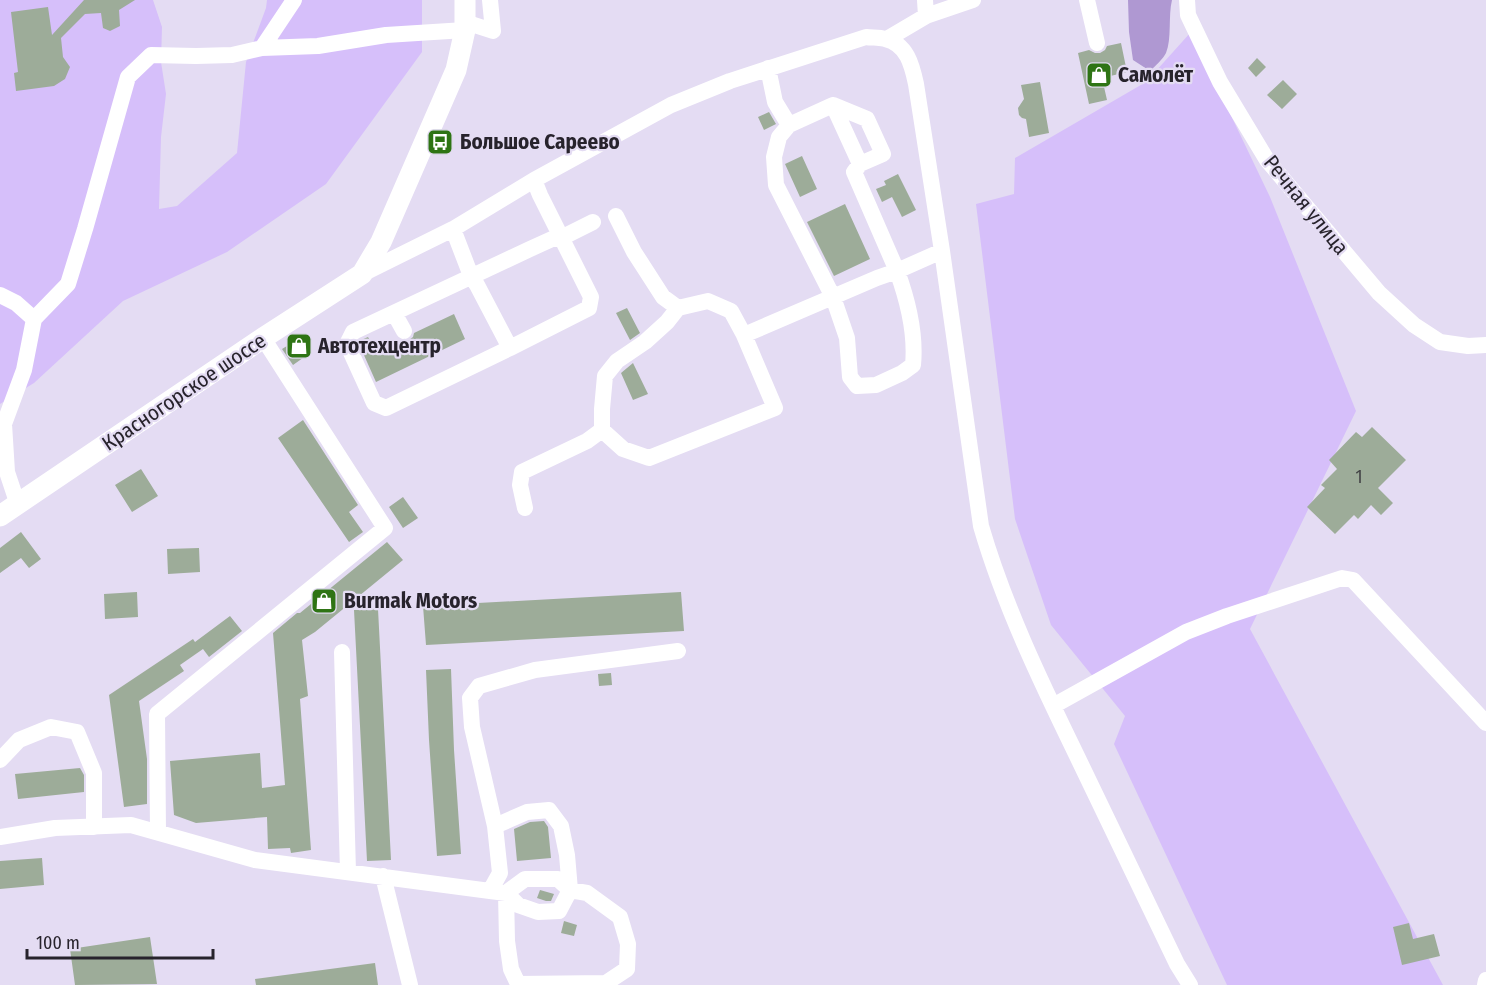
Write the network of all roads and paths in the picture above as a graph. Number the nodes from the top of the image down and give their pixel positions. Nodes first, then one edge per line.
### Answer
1 (294, 0) edge
2 (465, 0) edge
3 (490, 0) edge
4 (973, 0) edge
5 (1087, 0) edge
6 (1187, 0) edge
7 (926, 8) edge
8 (465, 26) junction
9 (887, 39) junction
10 (1097, 43) dead end
11 (262, 48) junction
12 (768, 68) junction
13 (833, 105) junction
14 (789, 125) junction
15 (860, 164) junction
16 (534, 180) junction
17 (616, 216) dead end
18 (593, 222) dead end
19 (453, 229) junction
20 (561, 238) junction
21 (942, 251) junction
22 (897, 272) junction
23 (362, 274) junction
24 (471, 276) junction
25 (0, 295) edge
26 (833, 297) junction
27 (678, 308) junction
28 (394, 313) junction
29 (34, 320) junction
30 (404, 332) dead end
31 (744, 335) junction
32 (263, 338) junction
33 (1486, 345) edge
34 (510, 348) junction
35 (602, 430) junction
36 (18, 505) junction
37 (525, 508) dead end
38 (0, 516) edge
39 (678, 651) dead end
40 (342, 652) dead end
41 (1053, 706) junction
42 (1486, 723) edge
43 (0, 760) edge
44 (495, 826) junction
45 (94, 827) junction
46 (158, 832) junction
47 (0, 837) edge
48 (348, 872) junction
49 (382, 876) junction
50 (570, 890) junction
51 (498, 892) junction
52 (1486, 980) edge
53 (410, 985) edge
54 (1190, 985) edge
55 (1485, 985) edge

1 - 11 street
2 - 8 main road, Красногорское шоссе
3 - 8 street
4 - 7 street
5 - 10 street
6 - 33 street, Речная улица
7 - 9 street
8 - 11 street
8 - 23 main road, Красногорское шоссе
9 - 12 street
9 - 21 street
11 - 29 street
12 - 14 street
12 - 16 street
13 - 14 street
13 - 15 street
13 - 15 street
14 - 26 street
15 - 22 street
16 - 19 street
16 - 20 street
17 - 27 street
18 - 20 street
19 - 23 street
19 - 24 street
20 - 24 street
20 - 34 street
21 - 22 street
21 - 41 street
22 - 26 street
22 - 26 street
23 - 32 main road, Красногорское шоссе
24 - 28 street
24 - 34 street
25 - 29 street
26 - 31 street
27 - 31 street
27 - 35 street
28 - 30 street
28 - 34 street
29 - 36 street
31 - 35 street
32 - 36 main road, Красногорское шоссе
32 - 46 street
35 - 37 street
36 - 38 main road, Красногорское шоссе
39 - 44 street
40 - 48 street
41 - 42 street
41 - 54 street
43 - 45 street
44 - 50 street
44 - 51 street
45 - 46 street
45 - 47 street
46 - 48 street
48 - 49 street
49 - 51 street
49 - 53 street
50 - 51 street
50 - 51 street
50 - 51 street
52 - 55 street

